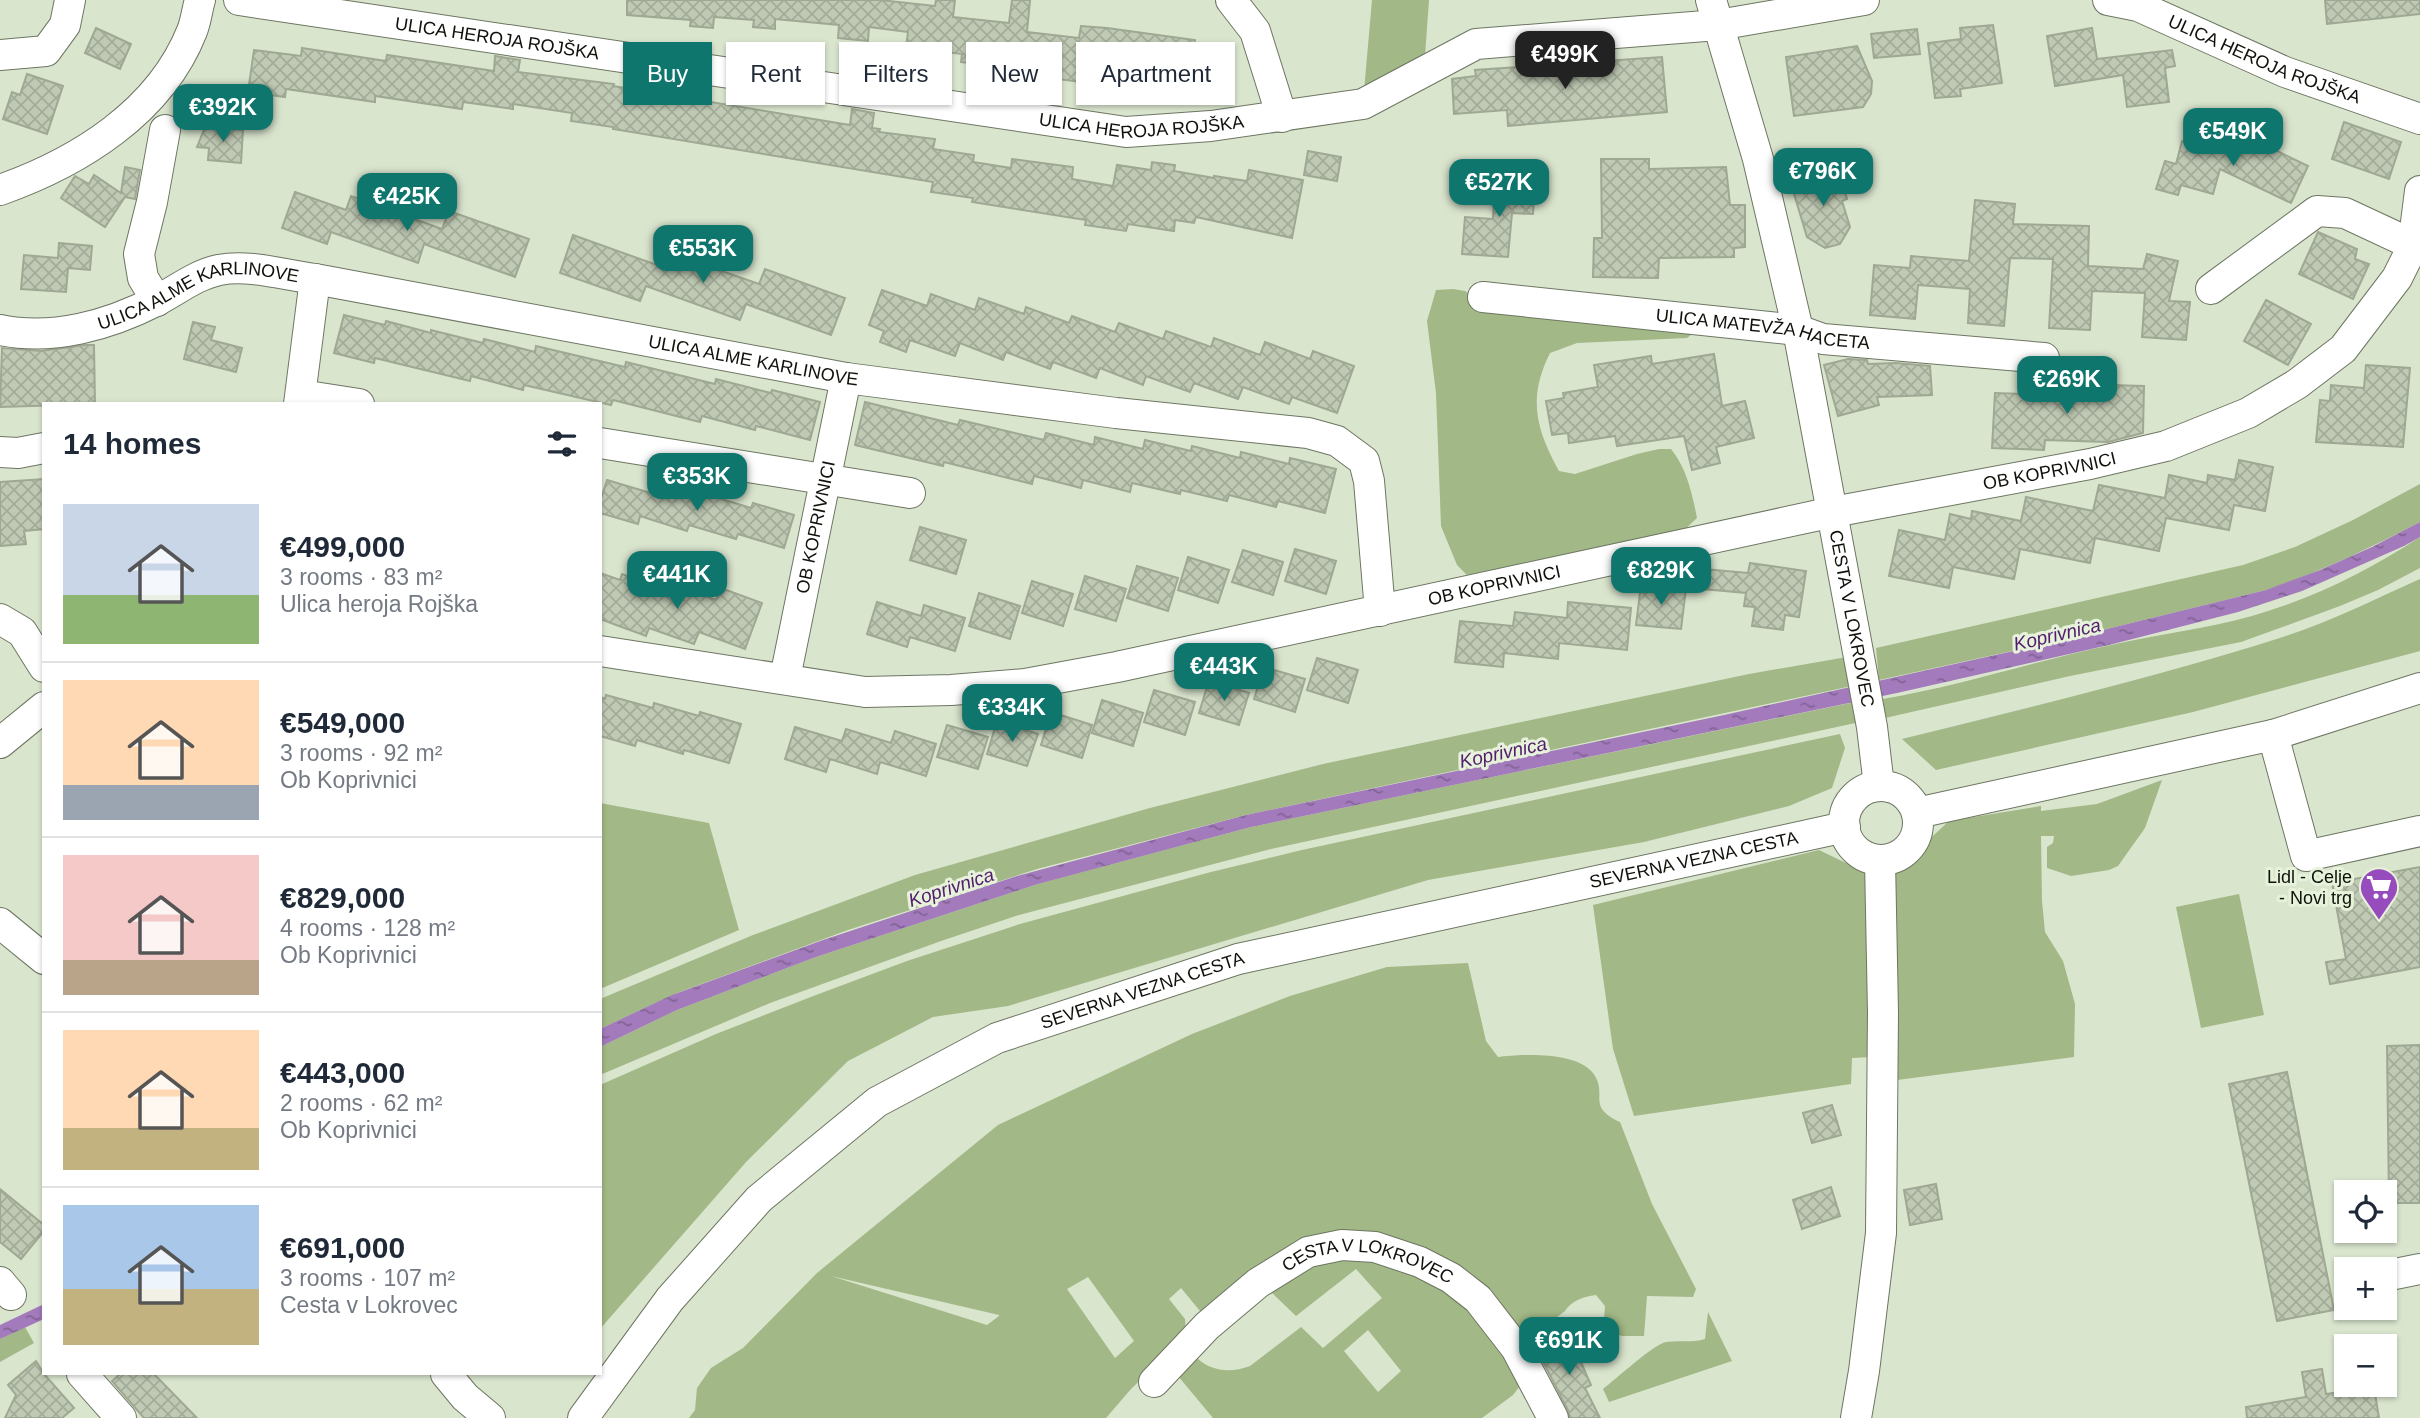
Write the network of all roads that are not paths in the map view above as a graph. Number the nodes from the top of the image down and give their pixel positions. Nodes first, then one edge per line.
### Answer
1 (70, 0) edge
2 (200, 0) edge
3 (239, 0) edge
4 (1231, 0) edge
5 (1864, 0) edge
6 (2108, 0) edge
7 (1714, 12) edge
8 (0, 55) edge
9 (1282, 117) junction
10 (2420, 119) edge
11 (165, 130) dead end
12 (0, 190) edge
13 (2420, 191) edge
14 (2417, 247) edge
15 (315, 279) junction
16 (2211, 289) dead end
17 (1483, 297) dead end
18 (157, 301) junction
19 (0, 330) edge
20 (1798, 330) junction
21 (2044, 358) dead end
22 (846, 377) junction
23 (300, 400) edge
24 (330, 402) edge
25 (602, 443) edge
26 (42, 448) edge
27 (0, 452) edge
28 (824, 479) junction
29 (910, 494) dead end
30 (1833, 512) junction
31 (1380, 611) junction
32 (0, 620) edge
33 (602, 651) edge
34 (42, 664) edge
35 (785, 678) junction
36 (2420, 688) edge
37 (42, 709) edge
38 (2273, 735) junction
39 (0, 743) edge
40 (1879, 786) junction
41 (1917, 813) junction
42 (1845, 827) junction
43 (2420, 831) edge
44 (1880, 860) junction
45 (0, 923) edge
46 (42, 957) edge
47 (2420, 1269) edge
48 (2397, 1274) edge
49 (83, 1375) edge
50 (447, 1375) edge
51 (1154, 1382) dead end
52 (121, 1418) edge
53 (490, 1418) edge
54 (583, 1418) edge
55 (1553, 1418) edge
56 (1856, 1418) edge

1 - 8 street
2 - 12 street
3 - 9 street, ULICA HEROJA ROJŠKA
4 - 9 street
5 - 7 street, ULICA HEROJA ROJŠKA
6 - 10 street, ULICA HEROJA ROJŠKA
7 - 9 street, ULICA HEROJA ROJŠKA
7 - 20 street, CESTA V LOKROVEC
11 - 18 street
13 - 14 street, OB KOPRIVNICI
14 - 16 street
14 - 30 street, OB KOPRIVNICI
15 - 18 street, ULICA ALME KARLINOVE
15 - 22 street, ULICA ALME KARLINOVE
15 - 23 street
17 - 20 street, ULICA MATEVŽA HACETA
18 - 19 street, ULICA ALME KARLINOVE
20 - 21 street, ULICA MATEVŽA HACETA
20 - 30 street, CESTA V LOKROVEC
22 - 28 street, OB KOPRIVNICI
22 - 31 street, ULICA ALME KARLINOVE
23 - 24 street
25 - 28 street
26 - 27 street
28 - 29 street
28 - 35 street, OB KOPRIVNICI
30 - 31 street, OB KOPRIVNICI
30 - 40 street, CESTA V LOKROVEC
31 - 35 street, OB KOPRIVNICI
32 - 34 street
33 - 35 street, OB KOPRIVNICI
36 - 38 street
37 - 39 street
38 - 41 street
38 - 43 street
40 - 41 street
40 - 42 street
41 - 44 street
42 - 44 street
42 - 54 street, SEVERNA VEZNA CESTA
44 - 56 street
45 - 46 street
47 - 48 street
49 - 52 street
50 - 53 street
51 - 55 street, CESTA V LOKROVEC

